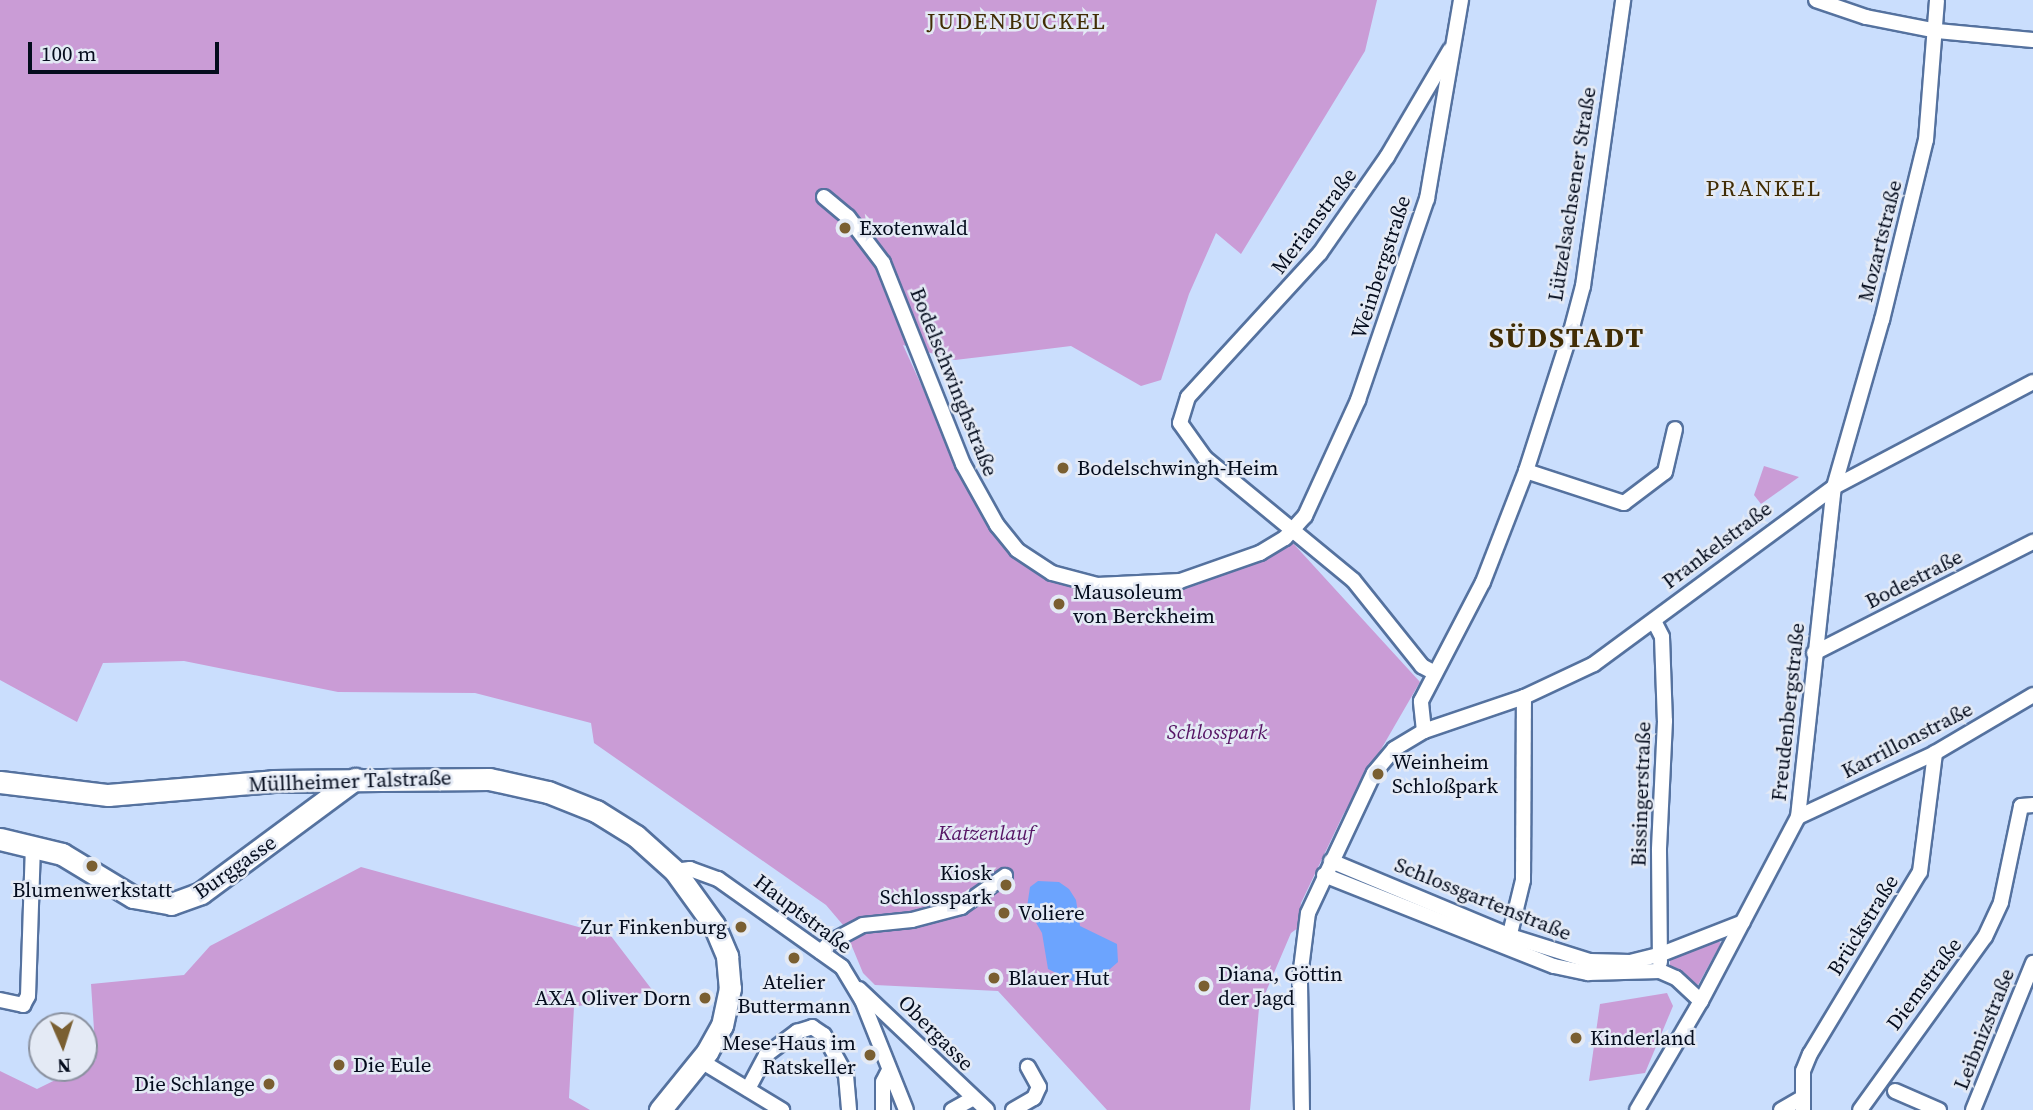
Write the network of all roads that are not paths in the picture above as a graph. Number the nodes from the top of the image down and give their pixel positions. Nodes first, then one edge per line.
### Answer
1 (1461, 0) edge
2 (1623, 0) edge
3 (1816, 0) edge
4 (1937, 0) edge
5 (1937, 31) junction
6 (1456, 40) junction
7 (2033, 40) edge
8 (824, 197) dead end
9 (2033, 382) edge
10 (1675, 429) dead end
11 (1526, 471) junction
12 (1834, 487) junction
13 (1292, 530) junction
14 (2033, 542) edge
15 (1654, 621) junction
16 (1814, 653) junction
17 (1435, 673) junction
18 (2033, 695) edge
19 (1524, 697) junction
20 (1424, 731) junction
21 (1936, 753) junction
22 (355, 779) junction
23 (295, 780) junction
24 (0, 782) edge
25 (2033, 805) edge
26 (311, 811) junction
27 (1798, 817) junction
28 (3, 845) edge
29 (33, 847) junction
30 (1331, 861) junction
31 (675, 871) junction
32 (1324, 875) junction
33 (1005, 876) dead end
34 (1743, 922) junction
35 (1508, 942) junction
36 (821, 952) junction
37 (1660, 955) junction
38 (2033, 963) edge
39 (1660, 971) junction
40 (856, 985) junction
41 (0, 1000) edge
42 (1701, 1001) junction
43 (701, 1061) junction
44 (1028, 1067) dead end
45 (888, 1072) junction
46 (748, 1089) junction
47 (1895, 1091) dead end
48 (972, 1100) junction
49 (1803, 1104) edge
50 (660, 1110) edge
51 (782, 1110) edge
52 (849, 1110) edge
53 (883, 1110) edge
54 (906, 1110) edge
55 (952, 1110) edge
56 (987, 1110) edge
57 (1013, 1110) edge
58 (1302, 1110) edge
59 (1637, 1110) edge
60 (1781, 1110) edge
61 (1860, 1110) edge
62 (1939, 1110) edge
63 (1972, 1110) edge

1 - 6 street, Weinbergstraße
2 - 11 street, Lützelsachsener Straße
3 - 5 street
4 - 5 street, Mozartstraße
5 - 7 street
5 - 12 street, Mozartstraße
6 - 13 street, Weinbergstraße
6 - 13 street, Merianstraße
8 - 13 street, Bodelschwinghstraße
9 - 12 street, Prankelstraße
10 - 11 street
11 - 17 street, Lützelsachsener Straße
12 - 15 street, Prankelstraße
12 - 16 street, Freudenbergstraße
13 - 17 street
14 - 16 street, Bodestraße
15 - 19 street, Prankelstraße
15 - 37 street, Bissingerstraße
16 - 27 street, Freudenbergstraße
17 - 20 street, Lützelsachsener Straße
18 - 21 street, Karrillonstraße
19 - 20 street, Prankelstraße
19 - 35 street
20 - 30 street
21 - 27 street, Karrillonstraße
21 - 49 street, Brückstraße
22 - 23 main road, Müllheimer Talstraße
22 - 26 main road, Burggasse
22 - 31 main road, Müllheimer Talstraße
23 - 24 main road, Müllheimer Talstraße
23 - 26 main road
25 - 61 street, Diemstraße
26 - 29 main road, Burggasse
27 - 34 street, Freudenbergstraße
28 - 29 main road, Burggasse
29 - 41 street
30 - 32 street
30 - 35 street, Schlossgartenstraße
31 - 36 street, Hauptstraße
31 - 43 main road, Müllheimer Talstraße
32 - 35 street, Schlossgartenstraße
32 - 58 street
33 - 36 street
34 - 37 street, Schlossgartenstraße
34 - 42 street, Freudenbergstraße
35 - 37 street, Schlossgartenstraße
35 - 39 street, Schlossgartenstraße
36 - 40 street, Hauptstraße
37 - 39 street, Bissingerstraße
38 - 63 street, Leibnizstraße
39 - 42 street
40 - 45 street, Hauptstraße
40 - 48 street, Obergasse
42 - 59 street, Freudenbergstraße
43 - 46 street
43 - 50 main road, Müllheimer Talstraße
44 - 57 street
45 - 53 street, Hauptstraße
45 - 54 street
46 - 51 street
46 - 52 street
47 - 62 street, Leibnizstraße
48 - 55 street
48 - 56 street, Obergasse
49 - 60 street

